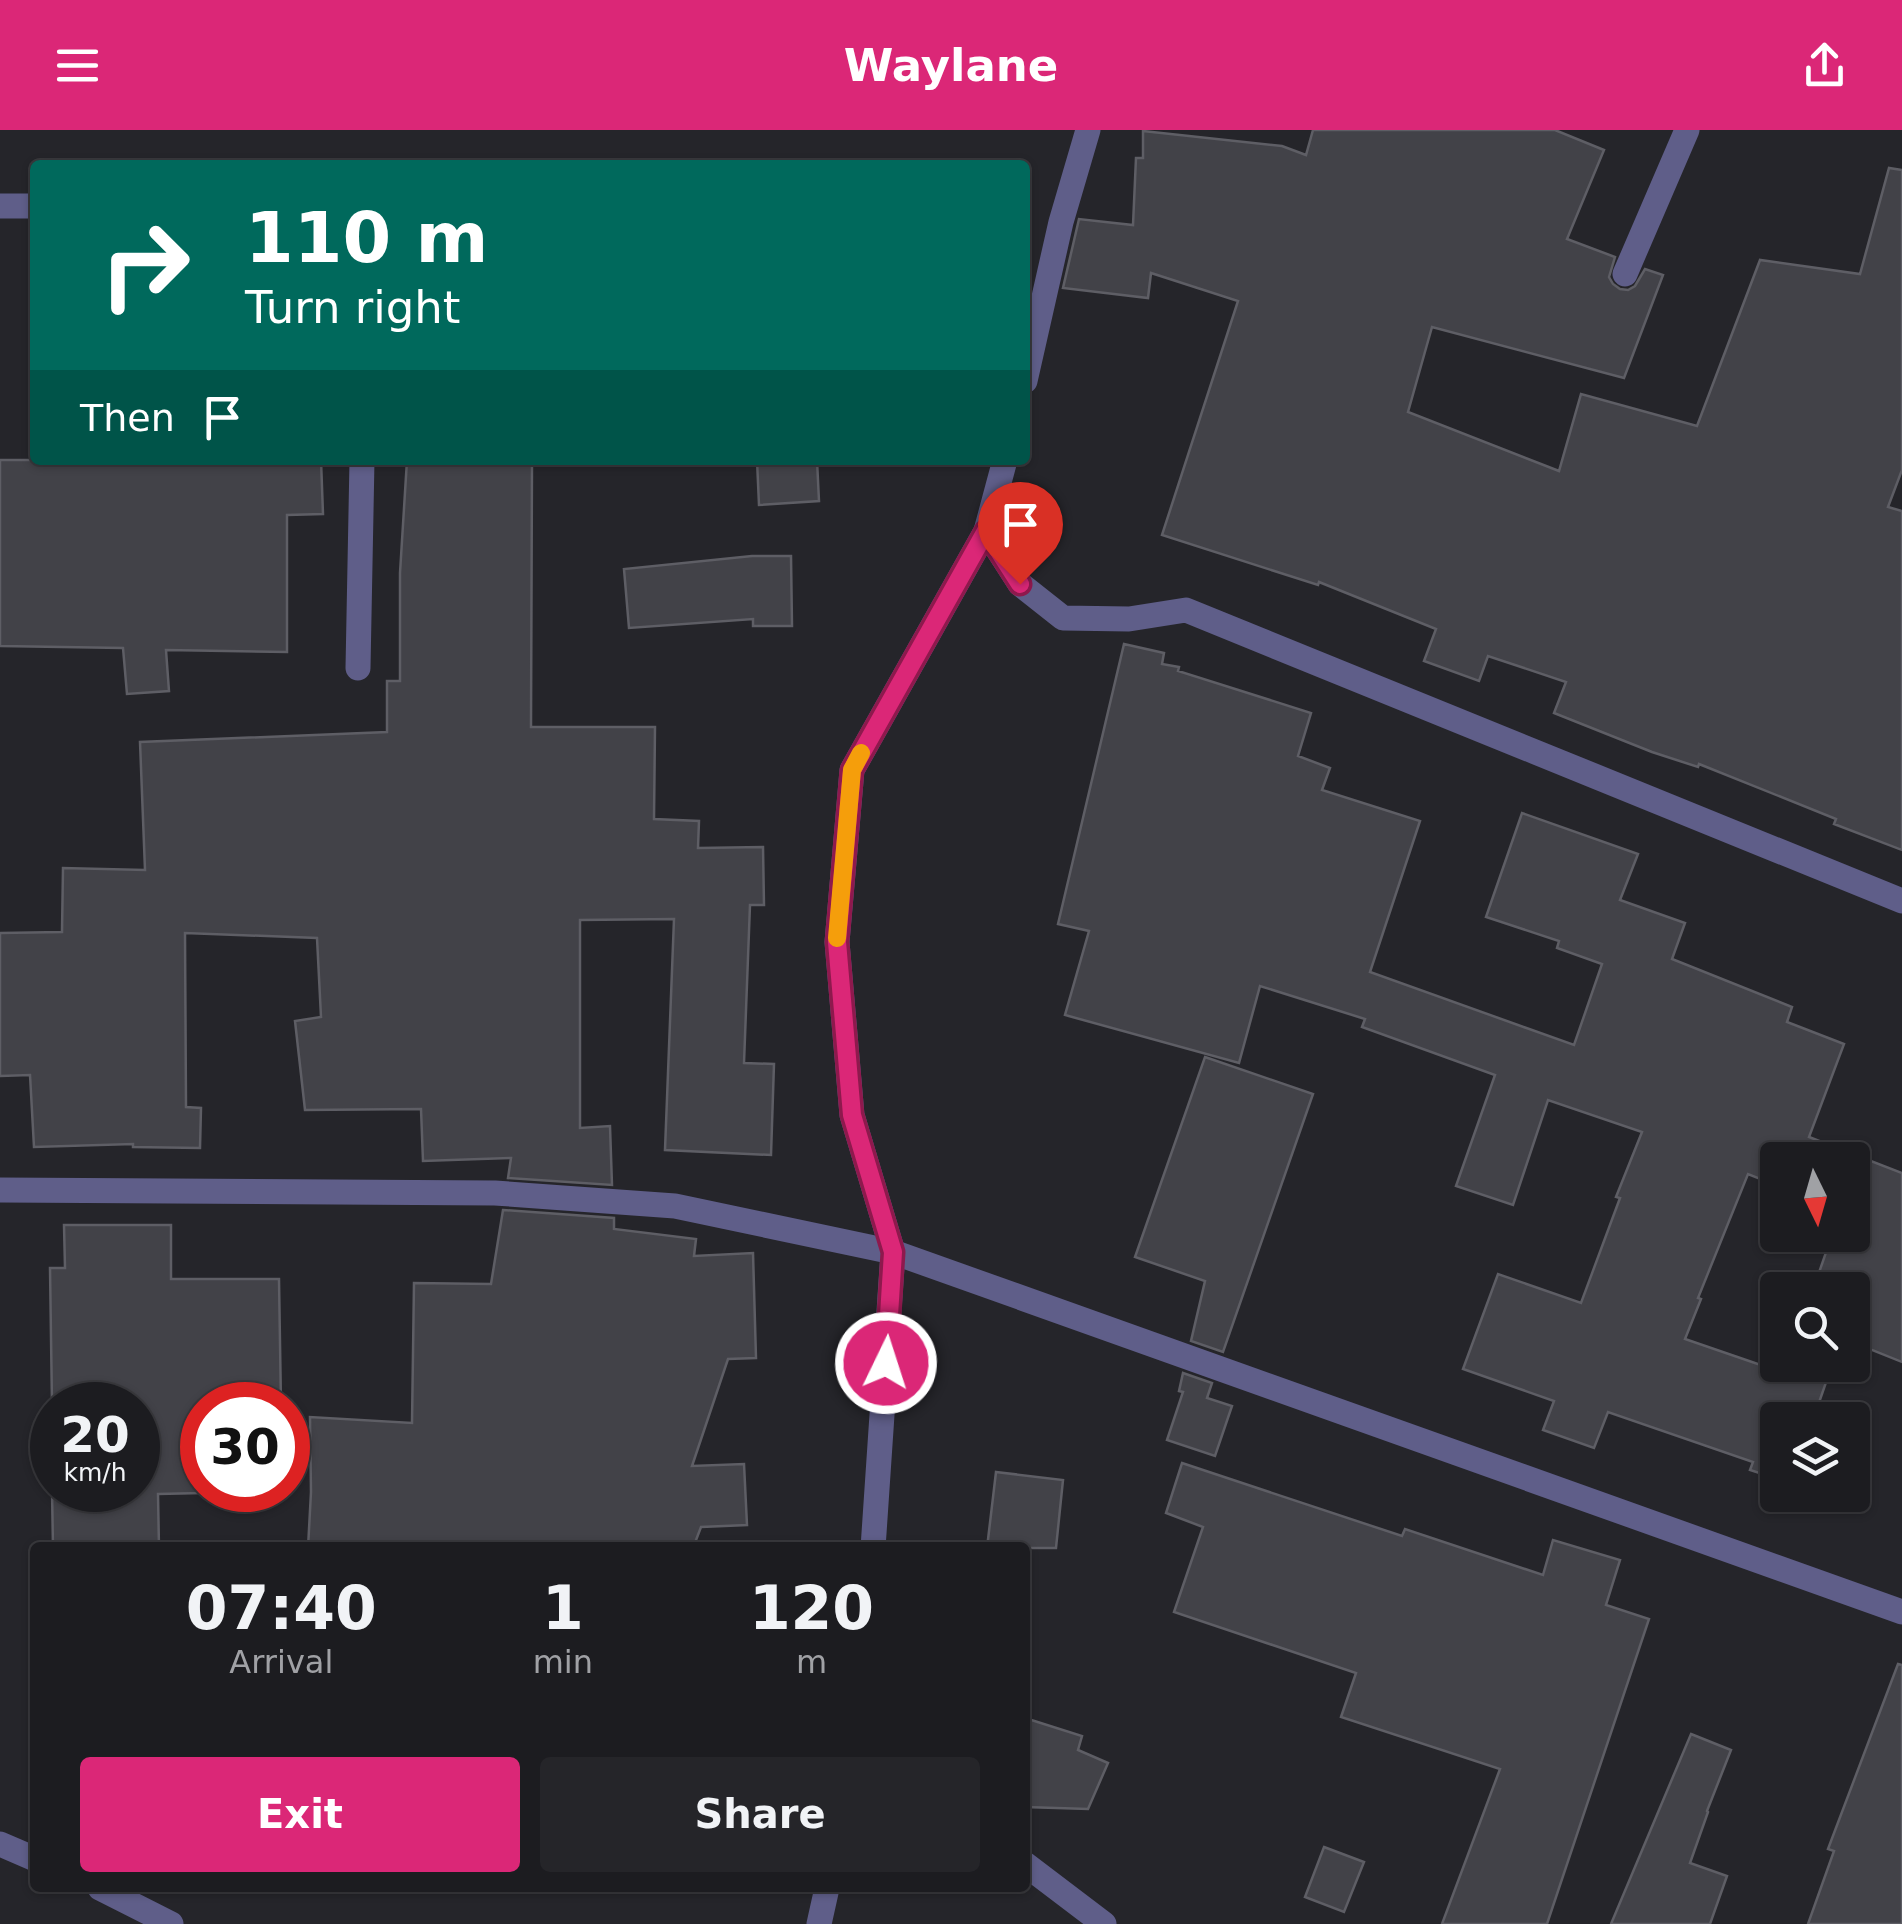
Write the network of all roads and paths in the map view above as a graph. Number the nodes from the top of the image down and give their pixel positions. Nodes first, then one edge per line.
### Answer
1 (1088, 130) edge
2 (1687, 130) edge
3 (0, 206) edge
4 (30, 206) edge
5 (1626, 274) dead end
6 (1030, 360) edge
7 (362, 465) edge
8 (1003, 465) edge
9 (986, 531) junction
10 (358, 668) dead end
11 (1902, 901) edge
12 (0, 1190) edge
13 (893, 1252) junction
14 (873, 1542) edge
15 (1902, 1612) edge
16 (0, 1844) edge
17 (30, 1857) edge
18 (1030, 1868) edge
19 (826, 1892) edge
20 (115, 1903) edge
21 (171, 1924) edge
22 (819, 1924) edge
23 (1104, 1924) edge

1 - 6 street
2 - 5 street
3 - 4 street
7 - 10 street
8 - 9 street
9 - 11 street
9 - 13 street
12 - 13 street
13 - 14 street
13 - 15 street
16 - 17 street
18 - 23 street
19 - 22 street
20 - 21 street

